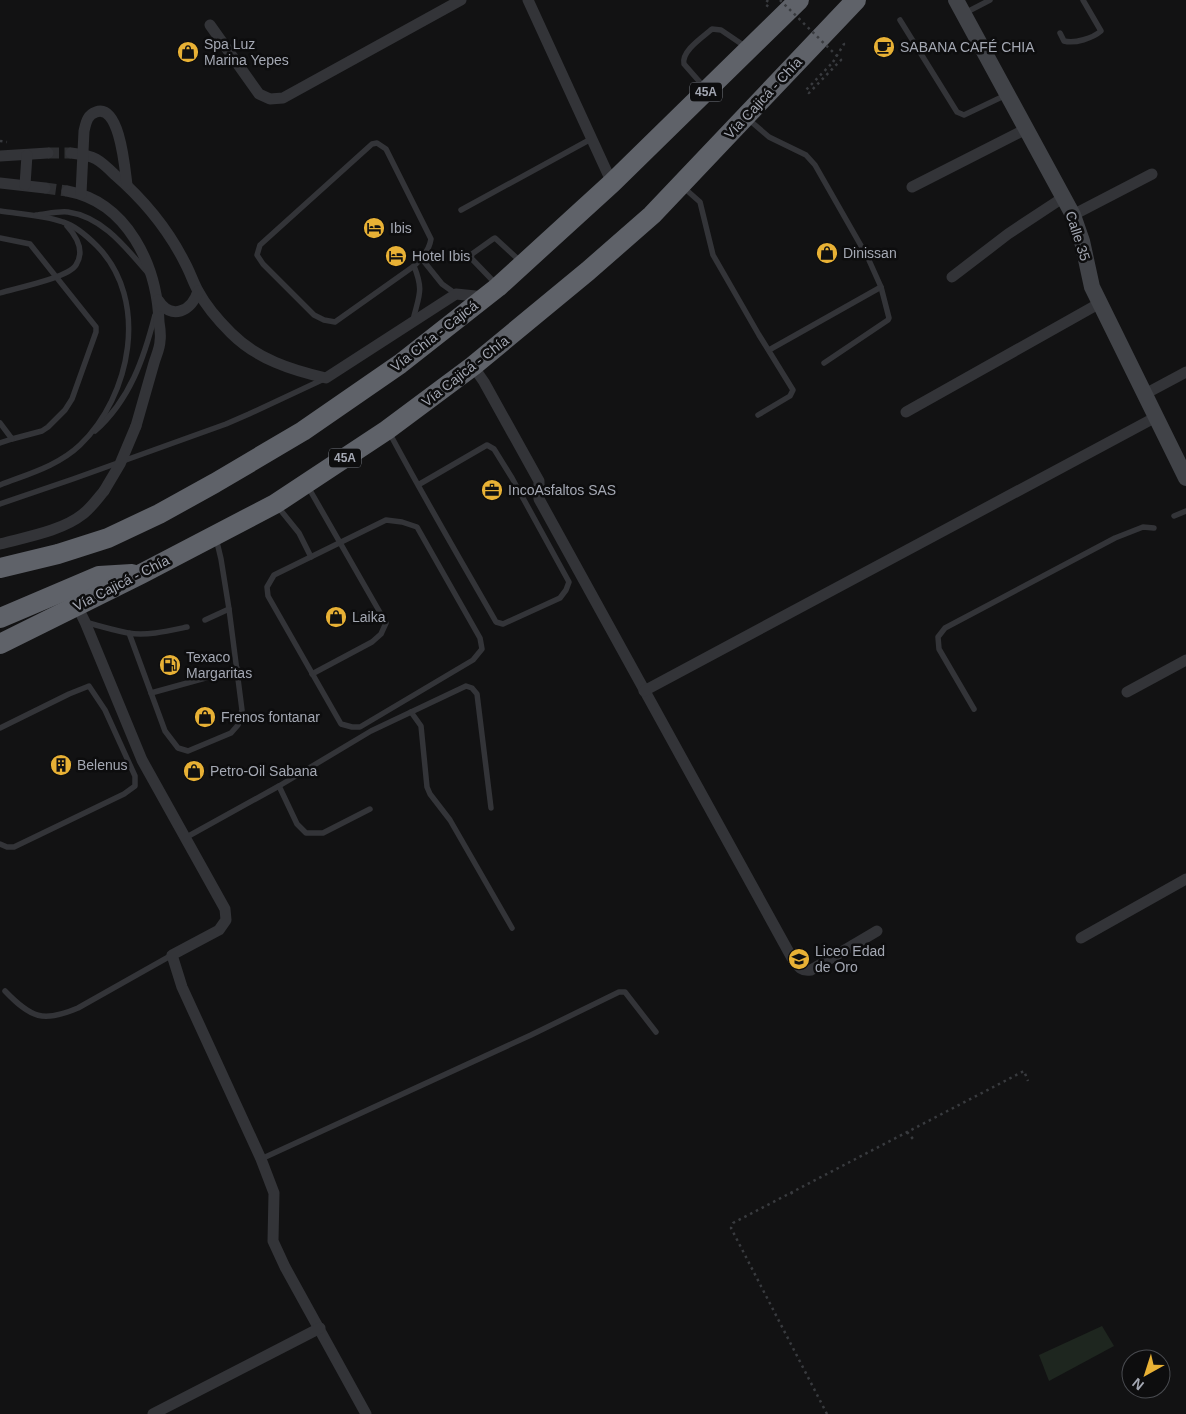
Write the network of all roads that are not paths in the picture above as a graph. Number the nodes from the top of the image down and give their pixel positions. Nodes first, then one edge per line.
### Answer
1 (461, 0) edge
2 (528, 0) edge
3 (799, 0) edge
4 (856, 0) edge
5 (990, 0) edge
6 (1083, 0) edge
7 (960, 7) edge
8 (900, 20) dead end
9 (210, 25) dead end
10 (1060, 34) dead end
11 (750, 50) junction
12 (707, 91) junction
13 (1007, 94) junction
14 (746, 118) junction
15 (1026, 129) junction
16 (591, 139) junction
17 (48, 153) tunnel mouth
18 (71, 153) tunnel mouth
19 (27, 155) junction
20 (84, 155) junction
21 (0, 156) edge
22 (1152, 174) dead end
23 (0, 183) edge
24 (612, 184) junction
25 (25, 185) junction
26 (127, 185) junction
27 (682, 186) junction
28 (912, 187) dead end
29 (45, 188) tunnel mouth
30 (67, 191) tunnel mouth
31 (81, 194) junction
32 (1064, 197) junction
33 (461, 210) dead end
34 (0, 211) edge
35 (29, 215) junction
36 (1073, 215) junction
37 (64, 222) junction
38 (0, 238) edge
39 (422, 259) junction
40 (523, 264) junction
41 (414, 266) junction
42 (57, 277) junction
43 (952, 277) dead end
44 (153, 279) junction
45 (881, 287) junction
46 (198, 291) junction
47 (491, 292) junction
48 (0, 293) edge
49 (456, 294) junction
50 (158, 300) junction
51 (1100, 303) junction
52 (413, 322) junction
53 (769, 350) junction
54 (824, 363) dead end
55 (473, 366) junction
56 (1186, 372) edge
57 (326, 378) junction
58 (1145, 394) junction
59 (906, 412) dead end
60 (758, 416) dead end
61 (1156, 417) junction
62 (0, 423) edge
63 (387, 430) junction
64 (12, 439) junction
65 (0, 443) edge
66 (80, 446) junction
67 (1182, 458) edge
68 (1186, 478) edge
69 (306, 484) junction
70 (0, 485) edge
71 (418, 485) junction
72 (0, 504) edge
73 (275, 504) junction
74 (1186, 511) edge
75 (1174, 516) dead end
76 (1154, 528) dead end
77 (215, 535) junction
78 (339, 542) junction
79 (0, 544) edge
80 (312, 556) junction
81 (9, 566) edge
82 (141, 574) junction
83 (0, 582) edge
84 (229, 609) junction
85 (81, 614) junction
86 (0, 618) edge
87 (205, 620) dead end
88 (187, 627) dead end
89 (129, 633) junction
90 (0, 644) edge
91 (1186, 660) edge
92 (238, 669) junction
93 (312, 674) junction
94 (644, 691) junction
95 (1127, 692) dead end
96 (150, 693) junction
97 (120, 709) junction
98 (974, 709) dead end
99 (410, 712) junction
100 (108, 716) junction
101 (0, 728) edge
102 (280, 786) junction
103 (491, 808) dead end
104 (370, 809) dead end
105 (185, 838) junction
106 (0, 844) edge
107 (1186, 879) edge
108 (512, 928) dead end
109 (878, 931) dead end
110 (1081, 938) dead end
111 (172, 955) junction
112 (5, 991) dead end
113 (656, 1032) dead end
114 (261, 1159) junction
115 (320, 1328) junction
116 (153, 1414) edge
117 (366, 1414) edge

1 - 9 street
2 - 16 street
3 - 11 highway, Vía Chía - Cajicá / 45A
4 - 14 highway, Vía Cajicá - Chía / 45A
5 - 7 lane
6 - 10 lane
7 - 13 street, Calle 35
8 - 13 lane
11 - 12 highway, Vía Chía - Cajicá / 45A
11 - 12 lane
12 - 24 highway, Vía Chía - Cajicá / 45A
13 - 15 street, Calle 35
14 - 27 highway, Vía Cajicá - Chía / 45A
14 - 45 lane
15 - 28 street
15 - 32 street, Calle 35
16 - 24 street
16 - 33 lane
17 - 19 street
18 - 20 street
19 - 21 street
19 - 25 street
20 - 26 street
20 - 26 street
20 - 31 street
22 - 36 street
23 - 25 street
24 - 40 highway, Vía Chía - Cajicá / 45A
25 - 29 street
26 - 46 street
27 - 53 lane
27 - 55 highway, Vía Cajicá - Chía / 45A
30 - 31 street
31 - 44 street
32 - 36 street, Calle 35
32 - 43 street
34 - 35 lane
35 - 37 lane
35 - 44 lane
36 - 51 street, Calle 35
37 - 42 lane
37 - 66 lane
38 - 42 lane
39 - 41 lane
39 - 41 lane
39 - 49 lane
40 - 47 highway, Vía Chía - Cajicá / 45A
40 - 47 lane
41 - 52 lane
42 - 48 lane
42 - 64 lane
44 - 50 street
45 - 53 lane
45 - 54 lane
46 - 50 street
46 - 57 street
47 - 49 street
47 - 81 highway, Vía Chía - Cajicá / 45A
49 - 52 street
50 - 66 lane
50 - 79 street, bridge
51 - 58 street, Calle 35
51 - 59 street
52 - 57 street
53 - 60 lane
55 - 63 highway, Vía Cajicá - Chía / 45A
55 - 94 street
56 - 58 street
57 - 72 lane
58 - 61 street, Calle 35
61 - 67 street, Calle 35
61 - 94 street
62 - 64 lane
63 - 69 highway, Vía Cajicá - Chía / 45A
63 - 71 lane
64 - 65 lane
66 - 70 lane
67 - 68 street, Calle 35
69 - 73 highway, Vía Cajicá - Chía / 45A
69 - 78 lane
71 - 71 lane
73 - 77 highway, Vía Cajicá - Chía / 45A
73 - 80 lane
74 - 75 lane
76 - 98 lane
77 - 82 highway, Vía Cajicá - Chía / 45A
77 - 84 lane
78 - 80 lane
78 - 93 lane
78 - 93 lane
80 - 93 lane
81 - 83 highway
82 - 85 highway, Vía Cajicá - Chía / 45A
82 - 86 highway
84 - 87 lane
84 - 92 lane
85 - 89 lane
85 - 90 highway, Vía Cajicá - Chía / 45A
85 - 97 street
88 - 89 lane
89 - 96 lane
91 - 95 street
92 - 96 lane
92 - 96 lane
94 - 109 street
97 - 100 lane
97 - 105 street
99 - 102 lane
99 - 103 lane
99 - 108 lane
100 - 101 lane
100 - 106 lane
102 - 104 lane
102 - 105 lane
105 - 111 street
107 - 110 street
111 - 112 lane
111 - 114 street
113 - 114 lane
114 - 115 street
115 - 116 street
115 - 117 street

